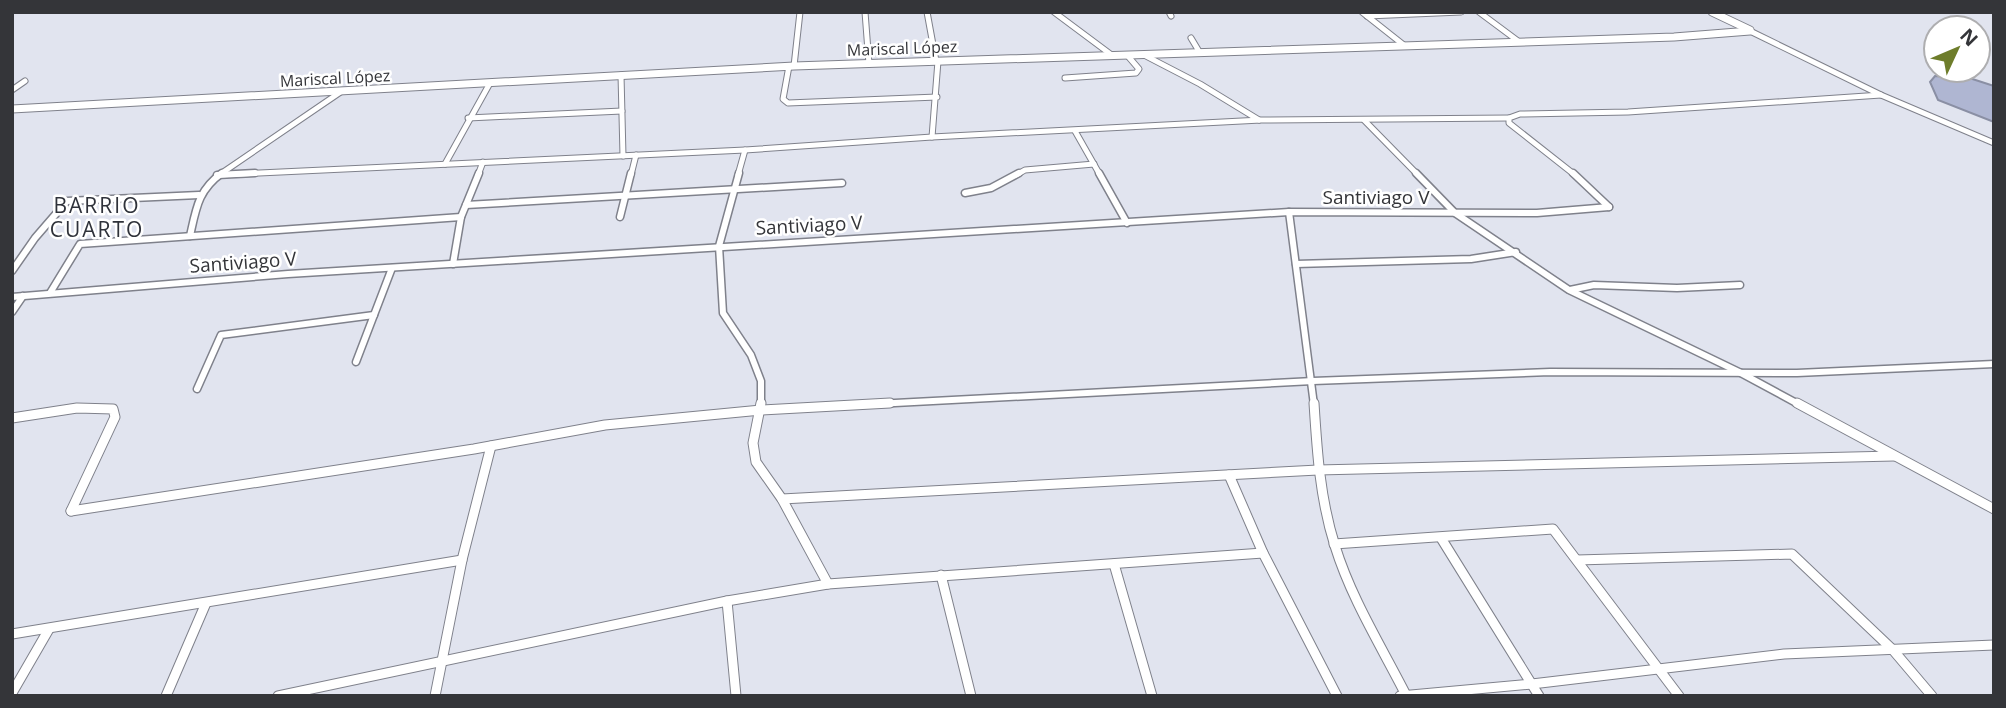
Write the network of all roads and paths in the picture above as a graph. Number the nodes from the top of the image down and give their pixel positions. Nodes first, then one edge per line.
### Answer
1 (800, 12) edge
2 (865, 12) edge
3 (928, 12) edge
4 (1054, 12) edge
5 (1461, 12) edge
6 (1479, 12) edge
7 (1712, 12) edge
8 (1365, 14) edge
9 (1750, 31) junction
10 (1191, 38) dead end
11 (1518, 41) junction
12 (1405, 46) junction
13 (1200, 53) junction
14 (1127, 55) junction
15 (1144, 55) junction
16 (1113, 56) junction
17 (937, 61) junction
18 (869, 64) junction
19 (791, 66) junction
20 (621, 75) junction
21 (1065, 78) dead end
22 (12, 83) edge
23 (490, 83) junction
24 (12, 90) edge
25 (342, 91) junction
26 (1881, 95) junction
27 (937, 97) junction
28 (12, 109) edge
29 (622, 111) junction
30 (468, 118) junction
31 (1509, 118) junction
32 (1261, 120) junction
33 (1364, 120) junction
34 (1075, 131) junction
35 (932, 137) junction
36 (1994, 143) edge
37 (745, 150) junction
38 (636, 155) junction
39 (623, 156) junction
40 (483, 162) junction
41 (445, 164) junction
42 (1094, 164) junction
43 (217, 175) junction
44 (842, 183) dead end
45 (733, 189) junction
46 (965, 192) dead end
47 (199, 195) junction
48 (628, 196) junction
49 (466, 205) junction
50 (1289, 212) junction
51 (1478, 212) junction
52 (1455, 213) junction
53 (461, 217) junction
54 (620, 217) dead end
55 (1128, 223) junction
56 (1479, 228) junction
57 (190, 236) junction
58 (719, 246) junction
59 (1516, 253) junction
60 (453, 264) junction
61 (1296, 264) junction
62 (392, 268) junction
63 (12, 271) edge
64 (1740, 285) dead end
65 (1569, 290) junction
66 (50, 293) junction
67 (23, 296) junction
68 (12, 297) edge
69 (12, 312) edge
70 (374, 315) junction
71 (356, 362) dead end
72 (1994, 364) edge
73 (1739, 372) junction
74 (1313, 381) junction
75 (197, 389) dead end
76 (761, 411) junction
77 (12, 418) edge
78 (491, 446) junction
79 (1894, 456) junction
80 (1318, 470) junction
81 (1229, 475) junction
82 (782, 499) junction
83 (1994, 509) edge
84 (1441, 538) junction
85 (1334, 544) junction
86 (1263, 553) junction
87 (462, 560) junction
88 (1577, 560) junction
89 (1114, 564) junction
90 (941, 575) junction
91 (828, 584) junction
92 (727, 601) junction
93 (206, 603) junction
94 (49, 629) junction
95 (12, 634) edge
96 (1994, 645) edge
97 (1893, 650) junction
98 (443, 662) junction
99 (1660, 668) junction
100 (1532, 684) junction
101 (12, 693) edge
102 (1406, 695) edge
103 (166, 696) edge
104 (278, 696) edge
105 (435, 696) edge
106 (736, 696) edge
107 (971, 696) edge
108 (1152, 696) edge
109 (1337, 696) edge
110 (1400, 696) edge
111 (1539, 696) edge
112 (1679, 696) edge
113 (1932, 696) edge

1 - 19 street
2 - 18 street
3 - 17 street
4 - 16 street
5 - 8 street
6 - 11 street
7 - 9 street
8 - 12 street
9 - 11 street, Mariscal López
9 - 26 street
10 - 13 street
11 - 12 street, Mariscal López
12 - 13 street, Mariscal López
13 - 15 street, Mariscal López
14 - 15 street, Mariscal López
14 - 16 street, Mariscal López
14 - 21 street
15 - 32 street
16 - 17 street, Mariscal López
17 - 18 street, Mariscal López
17 - 27 street
18 - 19 street, Mariscal López
19 - 20 street, Mariscal López
19 - 27 street
20 - 23 street, Mariscal López
20 - 29 street
22 - 24 street
23 - 25 street, Mariscal López
23 - 30 street
25 - 28 street, Mariscal López
25 - 43 street
26 - 31 street
26 - 36 street
27 - 35 street
29 - 30 street
29 - 39 street
30 - 41 street
31 - 33 street
31 - 51 street, Santiviago V
32 - 33 street
32 - 34 street
33 - 52 street
34 - 35 street
34 - 42 street
35 - 37 street
37 - 38 street
37 - 45 street
38 - 39 street
38 - 48 street
39 - 40 street
40 - 41 street
40 - 49 street
41 - 43 street
42 - 46 street
42 - 55 street
43 - 47 street
44 - 45 street
45 - 48 street
45 - 58 street
47 - 57 street
47 - 63 street
48 - 49 street
48 - 54 street
49 - 53 street
50 - 52 street, Santiviago V
50 - 55 street, Santiviago V
50 - 61 street
51 - 52 street, Santiviago V
51 - 56 street
52 - 56 street
53 - 57 street
53 - 60 street
55 - 58 street, Santiviago V
56 - 59 street
57 - 66 street
58 - 60 street, Santiviago V
58 - 76 street
59 - 61 street
59 - 65 street
60 - 62 street, Santiviago V
61 - 74 street
62 - 66 street, Santiviago V
62 - 70 street
64 - 65 street
65 - 73 street
66 - 67 street, Santiviago V
67 - 68 street, Santiviago V
67 - 69 street
70 - 71 street
70 - 75 street
72 - 73 street
73 - 74 street
73 - 79 street
74 - 76 street
74 - 80 street
76 - 78 street
76 - 82 street
77 - 78 street
78 - 87 street
79 - 80 street
79 - 83 street
80 - 81 street
80 - 85 street
81 - 82 street
81 - 86 street
82 - 91 street
84 - 85 street
84 - 88 street
84 - 100 street
85 - 102 street
86 - 89 street
86 - 109 street
87 - 93 street
87 - 98 street
88 - 97 street
88 - 99 street
89 - 90 street
89 - 108 street
90 - 91 street
90 - 107 street
91 - 92 street
92 - 98 street
92 - 106 street
93 - 94 street
93 - 103 street
94 - 95 street
94 - 101 street
96 - 97 street
97 - 99 street
97 - 113 street
98 - 104 street
98 - 105 street
99 - 100 street
99 - 112 street
100 - 102 street
100 - 111 street
102 - 110 street

